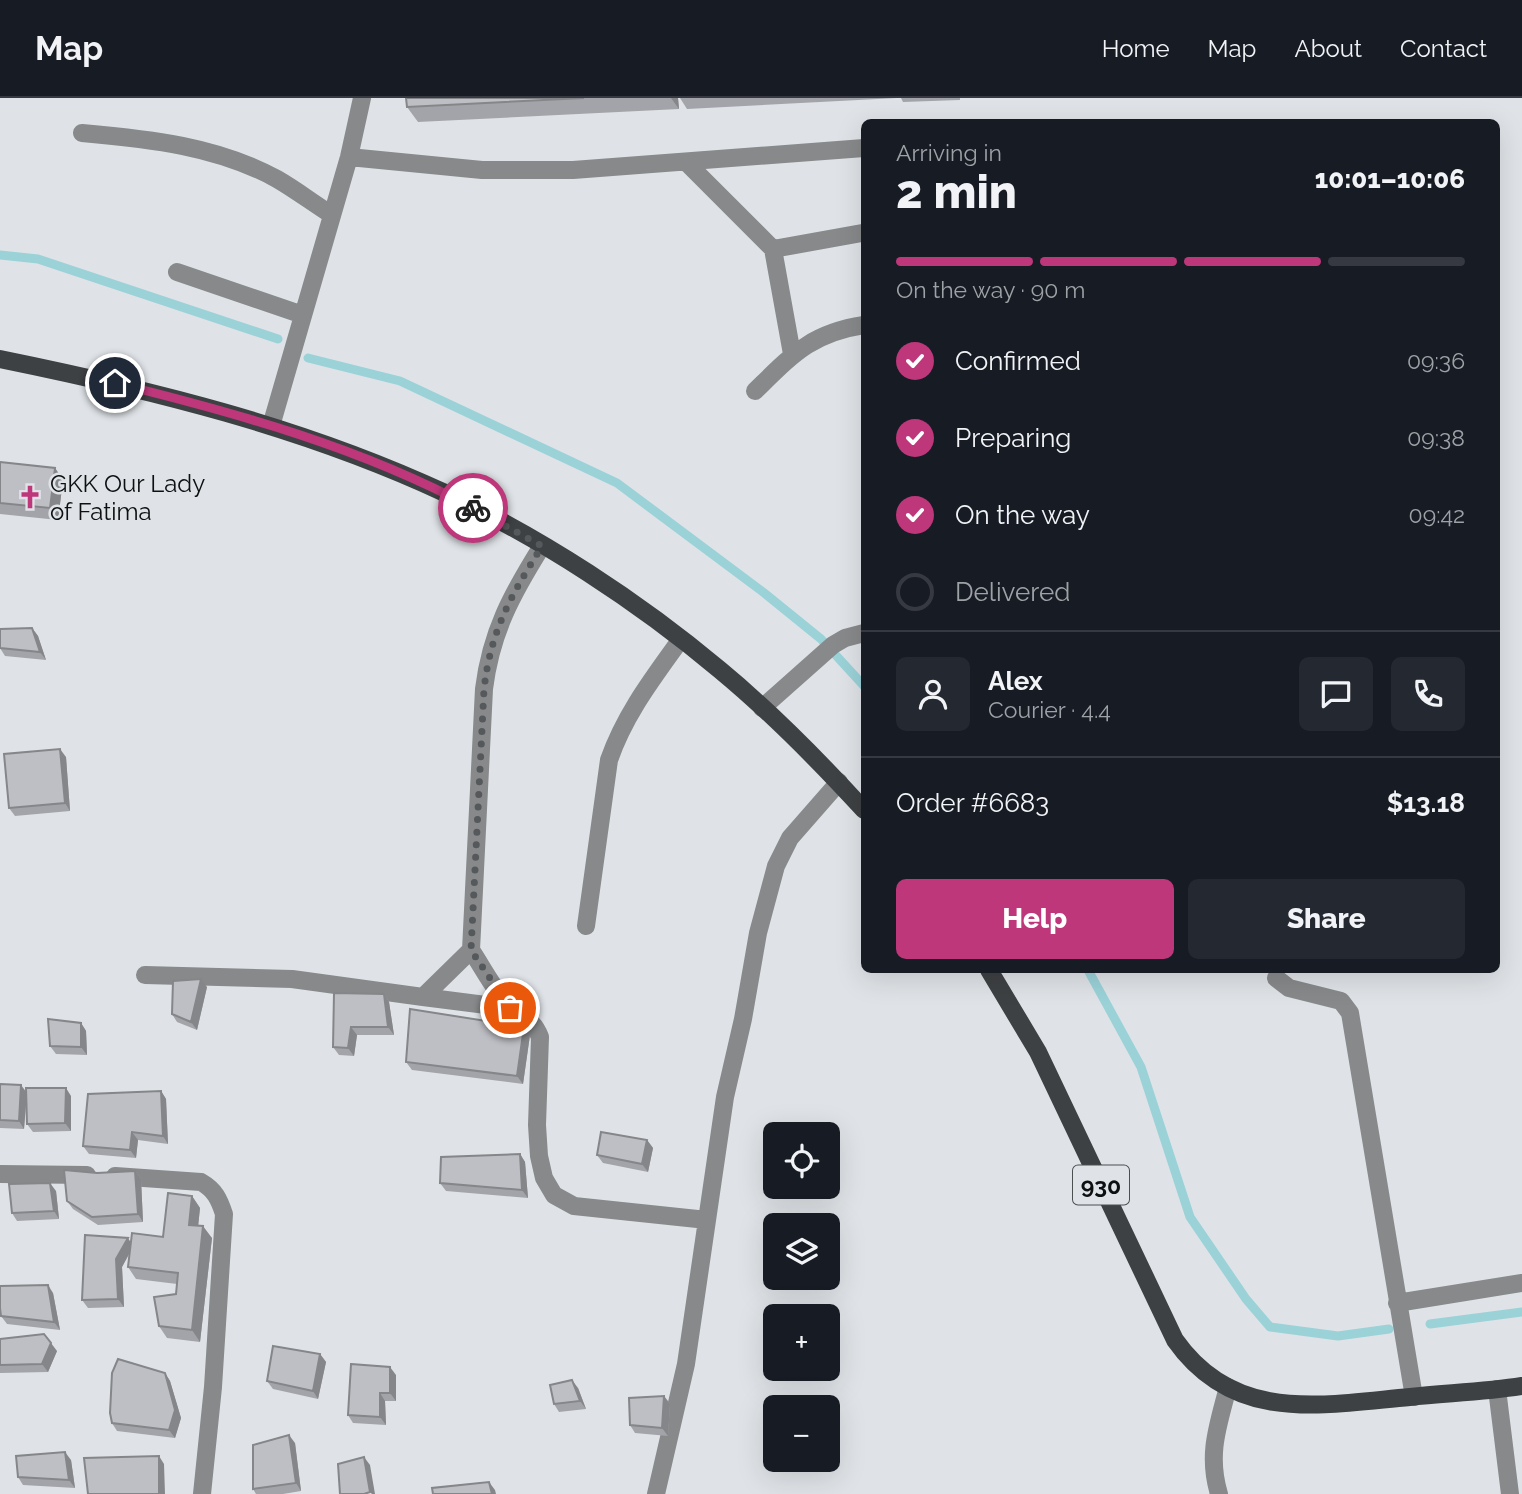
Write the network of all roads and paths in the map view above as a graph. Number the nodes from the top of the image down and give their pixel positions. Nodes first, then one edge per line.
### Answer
1 (362, 98) edge
2 (82, 133) dead end
3 (861, 148) edge
4 (349, 157) junction
5 (686, 162) junction
6 (332, 215) junction
7 (861, 233) edge
8 (774, 249) junction
9 (177, 272) dead end
10 (303, 315) junction
11 (861, 326) edge
12 (792, 354) junction
13 (0, 359) edge
14 (755, 391) dead end
15 (271, 426) junction
16 (542, 546) junction
17 (861, 634) edge
18 (681, 639) junction
19 (762, 708) junction
20 (839, 782) junction
21 (861, 807) edge
22 (586, 926) dead end
23 (471, 950) junction
24 (991, 973) edge
25 (145, 975) dead end
26 (1276, 978) dead end
27 (423, 997) junction
28 (510, 1008) junction
29 (0, 1174) edge
30 (707, 1220) junction
31 (1522, 1283) edge
32 (1397, 1303) junction
33 (1521, 1386) edge
34 (1228, 1387) junction
35 (1497, 1389) junction
36 (1414, 1396) junction
37 (202, 1494) edge
38 (656, 1494) edge
39 (1219, 1494) edge
40 (1510, 1494) edge

1 - 4 street
2 - 6 street
3 - 5 street
4 - 5 street
4 - 6 street
5 - 8 street
6 - 10 street
7 - 8 street
8 - 12 street
9 - 10 street
10 - 15 street
11 - 12 street
12 - 14 street
13 - 15 main road
15 - 16 main road
16 - 18 main road
16 - 23 street
17 - 19 street
18 - 19 main road
18 - 22 street
19 - 20 main road
20 - 21 main road
20 - 30 street
23 - 27 street
23 - 28 street
24 - 34 main road, 930
25 - 27 street
26 - 32 street
27 - 28 street
28 - 30 street
29 - 37 street
30 - 38 street
31 - 32 street
32 - 36 street
33 - 35 main road, 930
34 - 36 main road, 930
34 - 39 street
35 - 36 main road, 930
35 - 40 street

